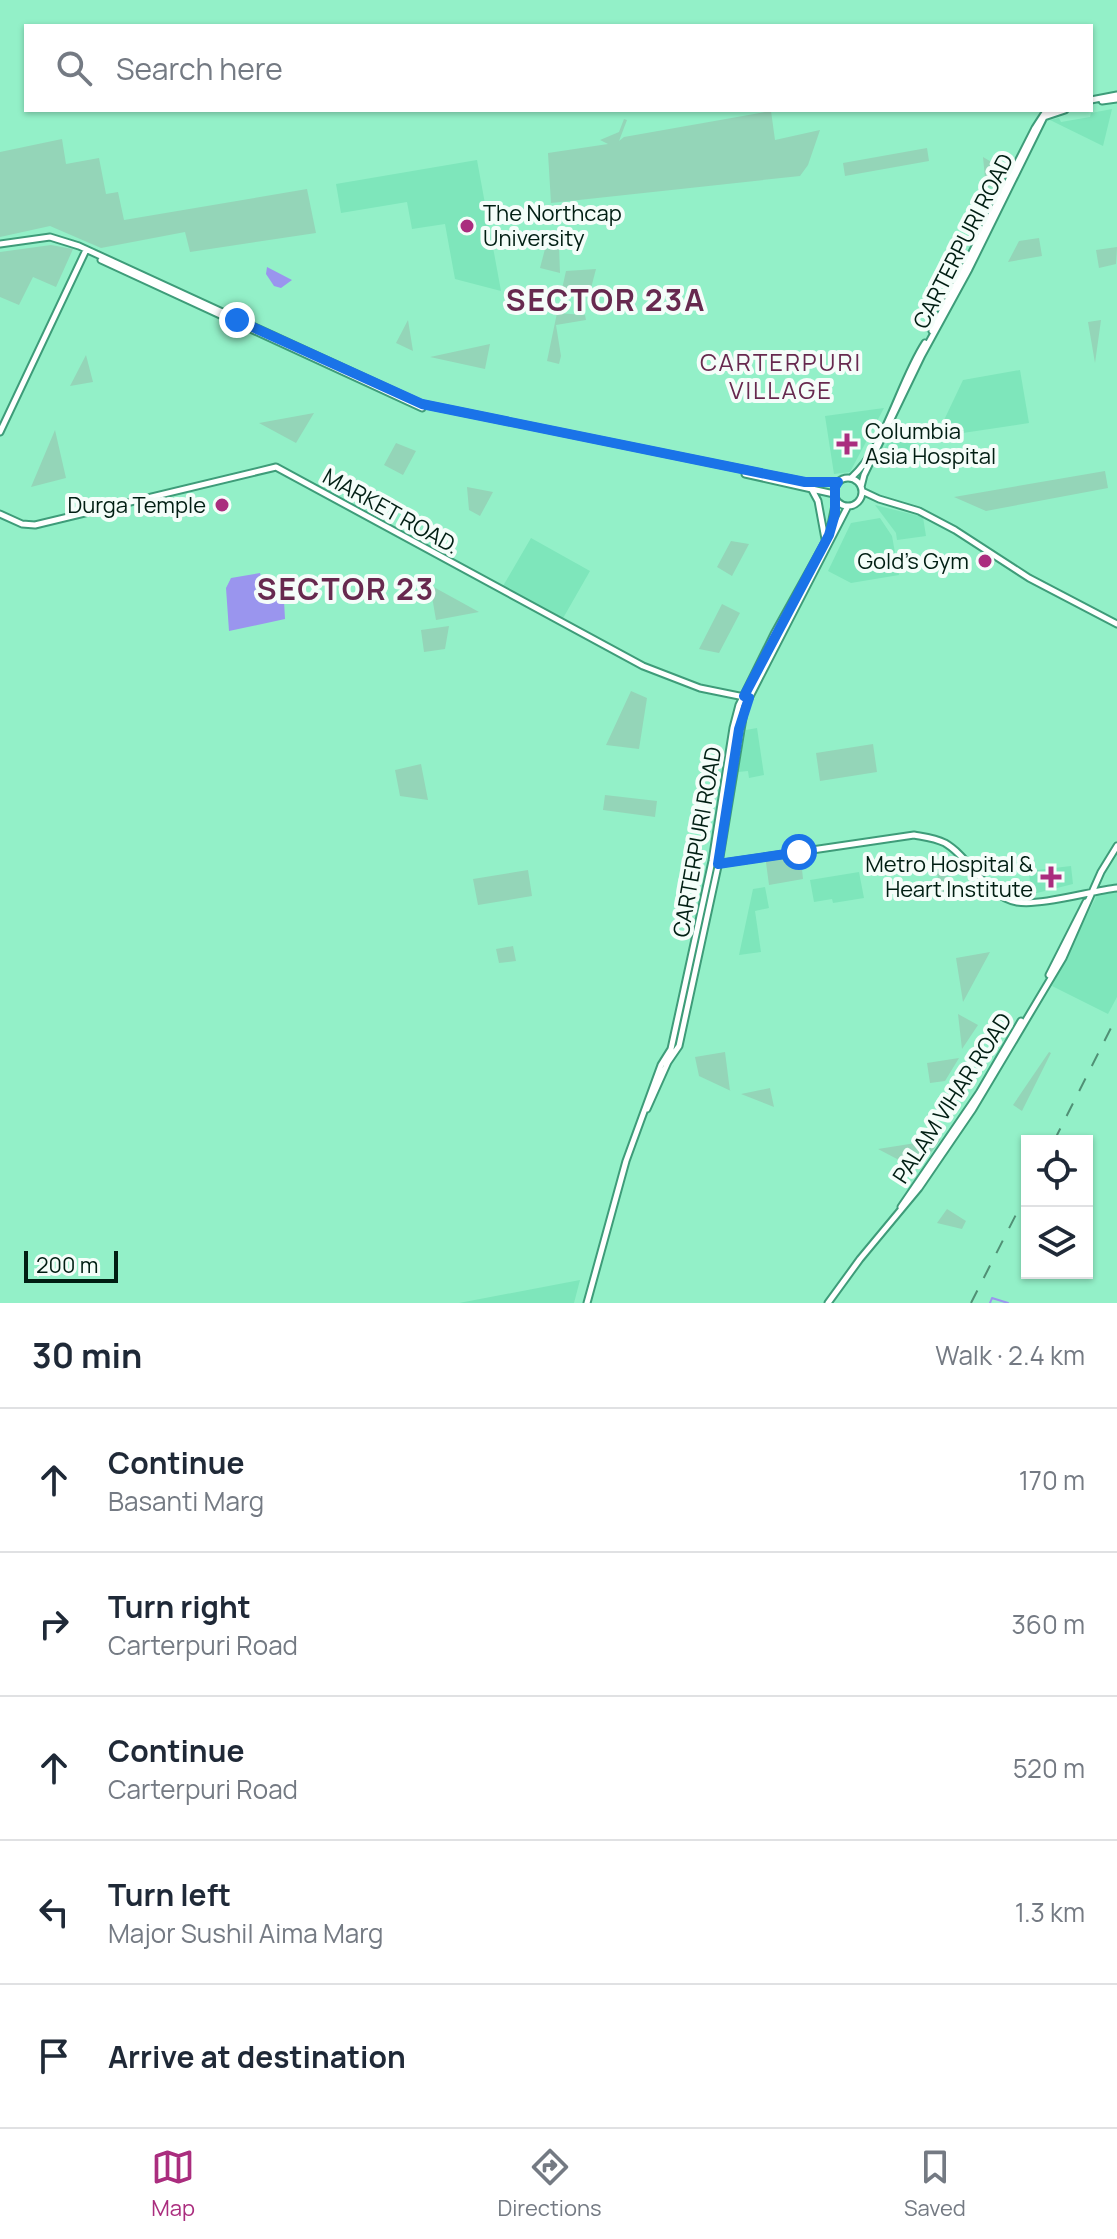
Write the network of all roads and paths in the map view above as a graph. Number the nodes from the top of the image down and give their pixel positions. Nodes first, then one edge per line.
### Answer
1 (1117, 97) edge
2 (1093, 101) edge
3 (1045, 112) edge
4 (1059, 112) edge
5 (0, 246) edge
6 (86, 251) junction
7 (0, 432) edge
8 (851, 478) junction
9 (838, 482) junction
10 (811, 488) junction
11 (862, 489) junction
12 (835, 497) junction
13 (861, 499) junction
14 (879, 499) junction
15 (848, 506) junction
16 (0, 514) edge
17 (824, 543) junction
18 (1117, 624) edge
19 (746, 697) junction
20 (1117, 846) edge
21 (715, 864) junction
22 (1117, 888) edge
23 (1093, 891) junction
24 (587, 1303) edge
25 (828, 1303) edge

1 - 2 street
3 - 8 street, CARTERPURI ROAD
4 - 11 street, CARTERPURI ROAD
5 - 6 street
6 - 7 street
6 - 9 street
6 - 10 street
8 - 9 street
8 - 11 street
9 - 12 street
10 - 12 street
10 - 17 street
11 - 13 street
11 - 14 street
12 - 15 street
12 - 17 street, CARTERPURI ROAD
13 - 14 street
13 - 15 street
14 - 18 street
15 - 19 street, CARTERPURI ROAD
16 - 19 street, MARKET ROAD.
17 - 19 street, CARTERPURI ROAD
19 - 21 street, CARTERPURI ROAD
20 - 23 street, PALAM VIHAR ROAD
21 - 23 street
21 - 24 street, CARTERPURI ROAD
22 - 23 street
23 - 25 street, PALAM VIHAR ROAD

